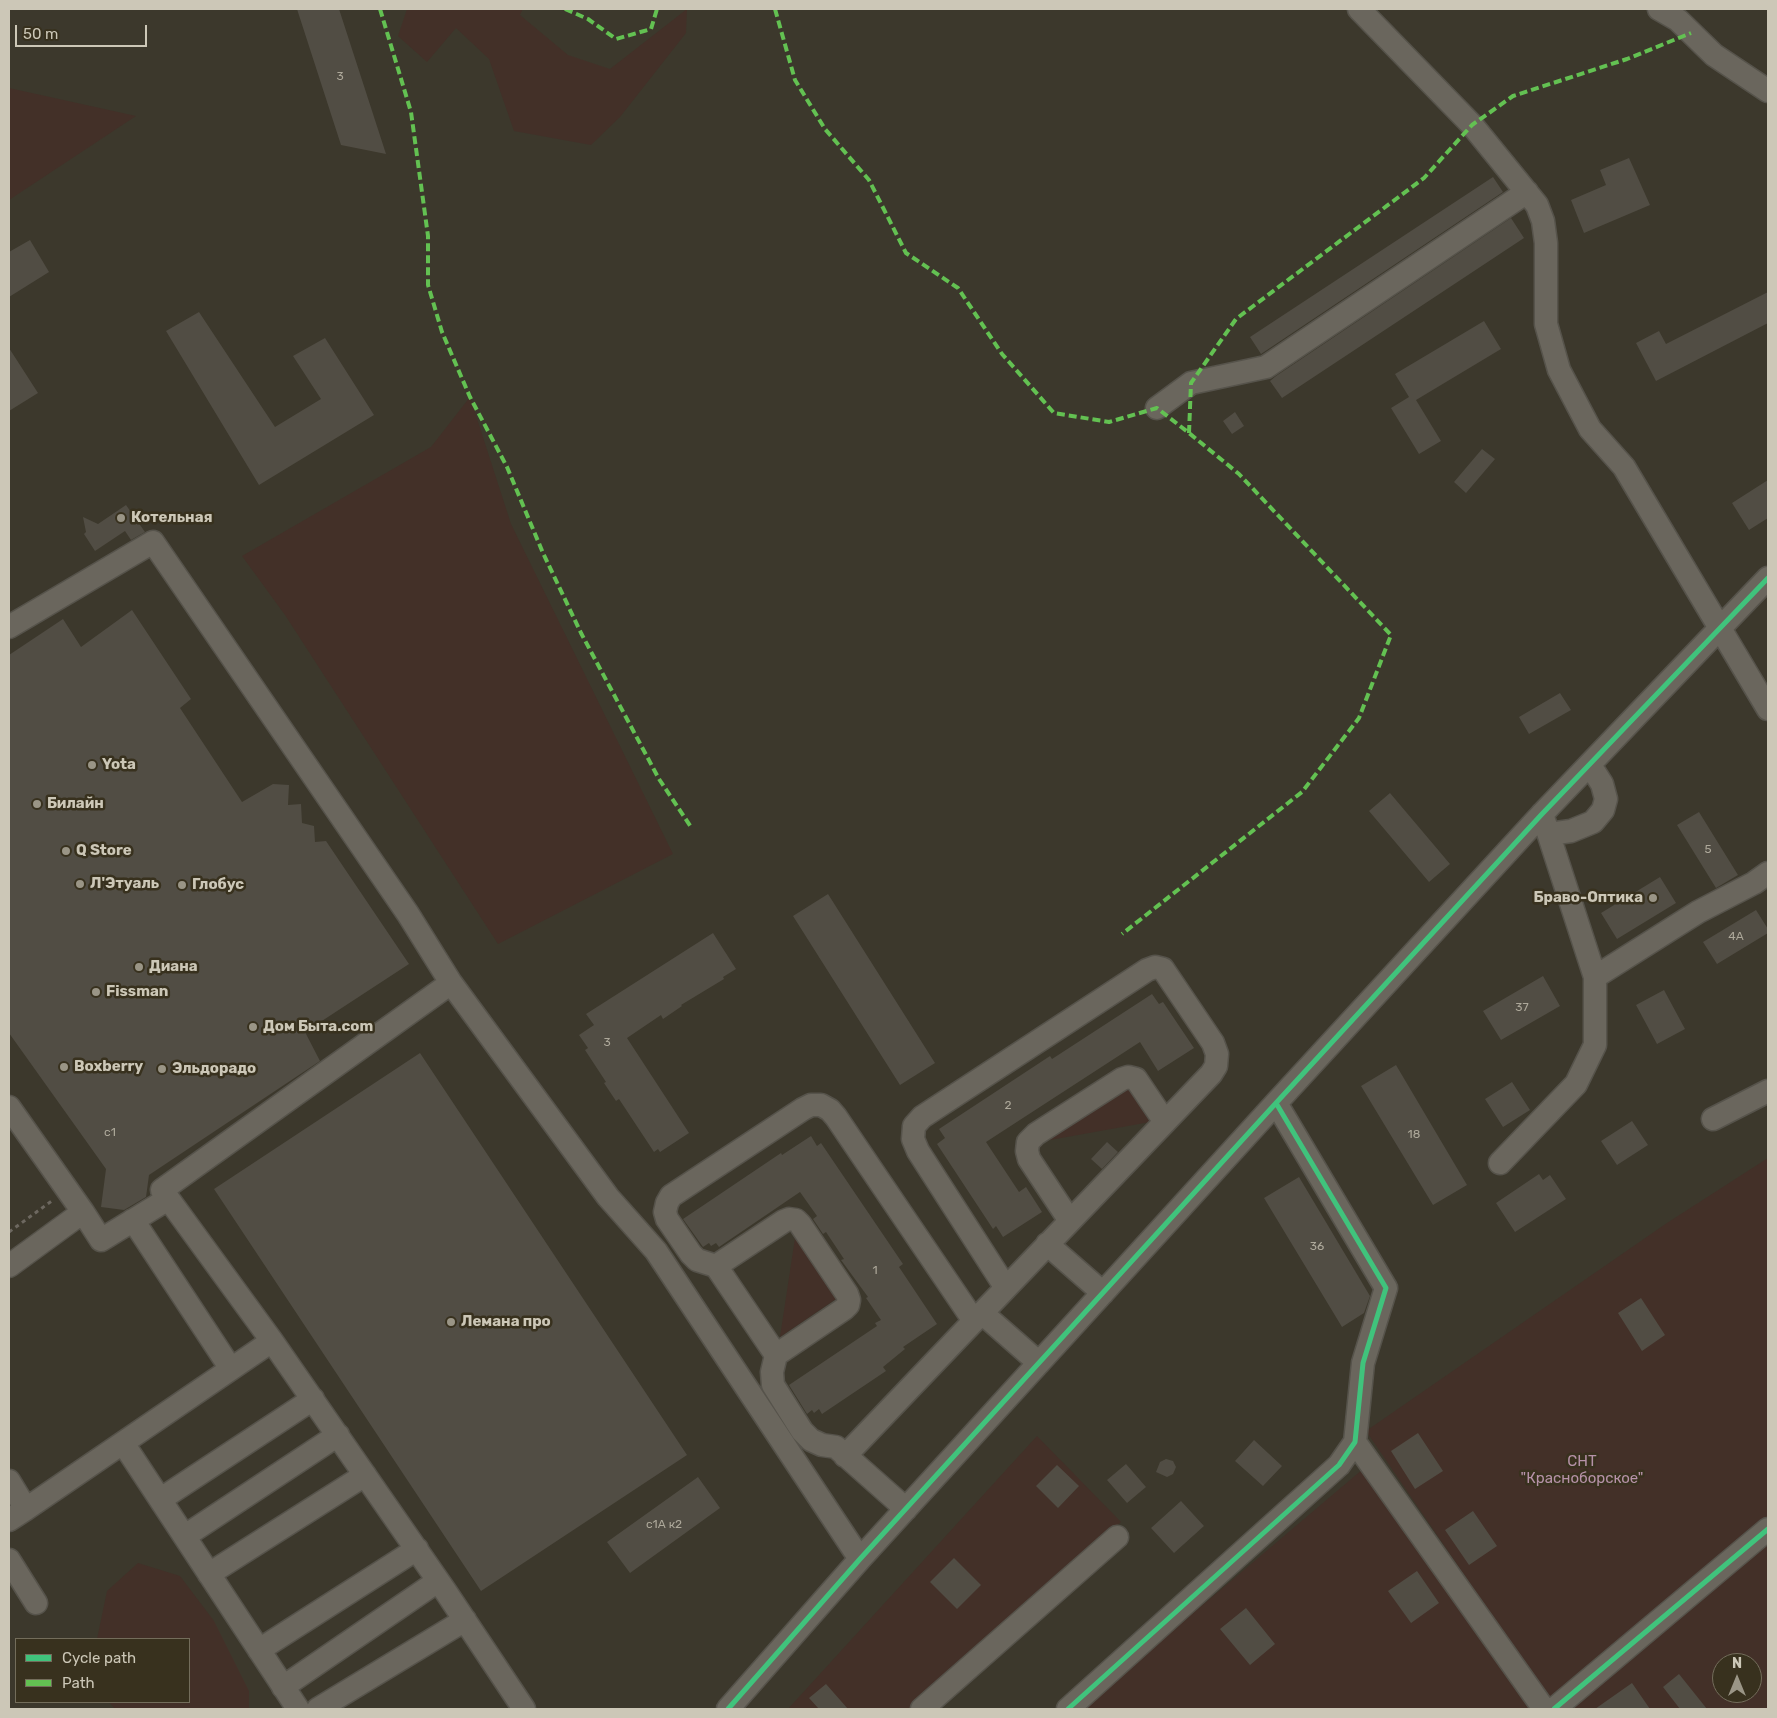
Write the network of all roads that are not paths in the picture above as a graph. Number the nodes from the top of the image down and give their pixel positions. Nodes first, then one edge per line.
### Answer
1 (1359, 9) edge
2 (1658, 9) edge
3 (1768, 91) edge
4 (1527, 192) junction
5 (1157, 408) dead end
6 (1768, 578) edge
7 (9, 627) edge
8 (1720, 628) junction
9 (1768, 709) edge
10 (1588, 767) junction
11 (1546, 824) junction
12 (1768, 873) edge
13 (1595, 977) junction
14 (451, 983) junction
15 (1768, 1091) edge
16 (1276, 1103) junction
17 (9, 1107) edge
18 (1713, 1119) dead end
19 (1165, 1122) junction
20 (1500, 1163) dead end
21 (168, 1199) junction
22 (83, 1212) junction
23 (133, 1220) junction
24 (1070, 1221) junction
25 (1047, 1244) junction
26 (9, 1266) edge
27 (716, 1266) junction
28 (1006, 1288) junction
29 (1103, 1293) junction
30 (978, 1317) junction
31 (272, 1341) junction
32 (776, 1355) junction
33 (1039, 1363) junction
34 (231, 1369) junction
35 (313, 1399) junction
36 (338, 1435) junction
37 (1355, 1442) junction
38 (123, 1443) junction
39 (845, 1456) junction
40 (365, 1475) junction
41 (9, 1481) edge
42 (160, 1499) junction
43 (906, 1509) junction
44 (17, 1515) edge
45 (1768, 1529) edge
46 (185, 1536) junction
47 (1117, 1537) dead end
48 (416, 1549) junction
49 (860, 1559) junction
50 (9, 1560) edge
51 (209, 1574) junction
52 (438, 1581) junction
53 (36, 1603) dead end
54 (464, 1620) junction
55 (259, 1650) junction
56 (284, 1687) junction
57 (298, 1709) edge
58 (318, 1709) edge
59 (524, 1709) edge
60 (728, 1709) edge
61 (922, 1709) edge
62 (1068, 1709) edge
63 (1544, 1709) edge
64 (1554, 1709) edge

1 - 4 street
2 - 3 street
4 - 5 street
4 - 8 street
6 - 8 street
7 - 14 street
8 - 9 street
8 - 10 street
10 - 11 street
10 - 11 street
11 - 13 street
11 - 16 street
12 - 13 street
13 - 20 street
14 - 21 street
14 - 49 street
15 - 18 street
16 - 29 street
16 - 37 street
17 - 22 street
19 - 24 street
19 - 24 street
19 - 28 street
21 - 23 street
21 - 31 street
22 - 23 street
22 - 26 street
23 - 34 street
24 - 25 street
25 - 28 street
25 - 29 street
27 - 30 street
27 - 32 street
27 - 32 street
28 - 30 street
29 - 33 street
30 - 33 street
30 - 39 street
31 - 34 street
31 - 35 street
32 - 39 street
33 - 43 street
34 - 38 street
35 - 36 street
35 - 42 street
36 - 40 street
36 - 46 street
37 - 62 street
37 - 63 street
38 - 42 street
38 - 44 street
39 - 43 street
40 - 48 street
40 - 51 street
41 - 44 street
42 - 46 street
43 - 49 street
45 - 64 street
46 - 51 street
47 - 61 street
48 - 52 street
48 - 55 street
49 - 60 street
50 - 53 street
51 - 55 street
52 - 54 street
52 - 56 street
54 - 58 street
54 - 59 street
55 - 56 street
56 - 57 street

